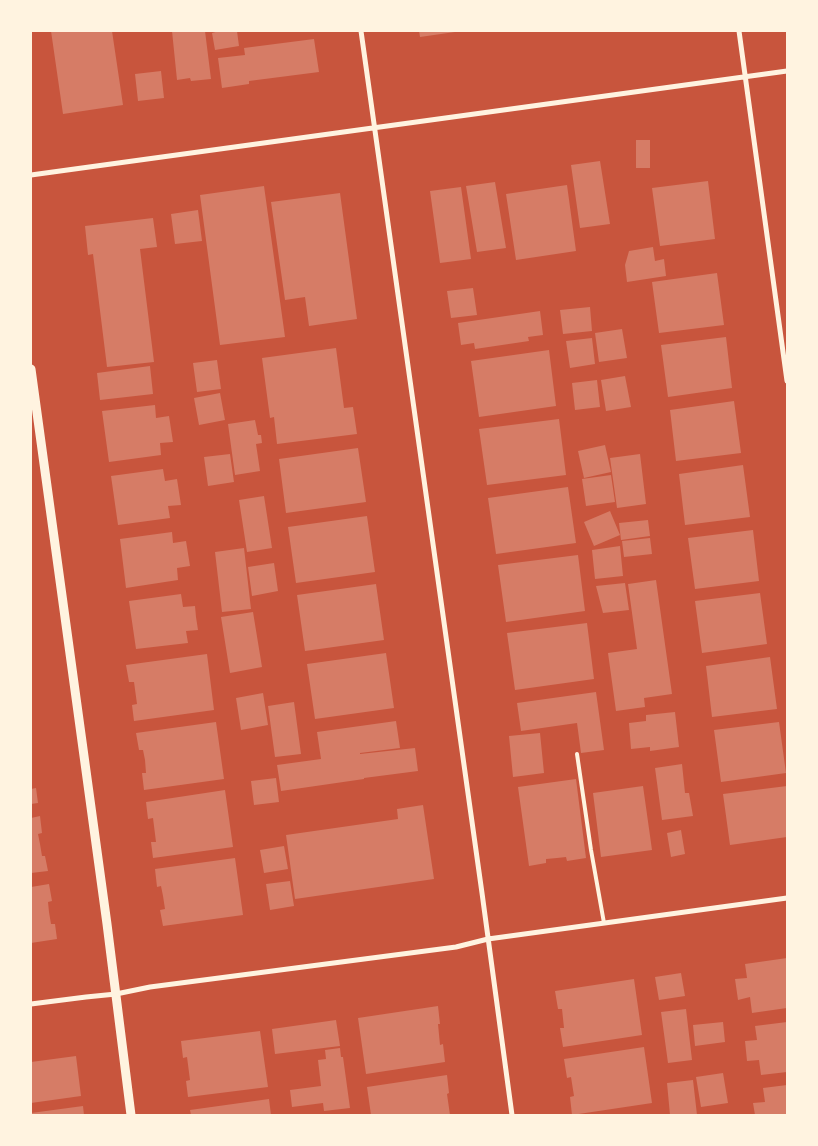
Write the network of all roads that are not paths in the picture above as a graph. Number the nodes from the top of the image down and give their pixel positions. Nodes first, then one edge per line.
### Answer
1 (362, 31) edge
2 (739, 31) edge
3 (787, 71) edge
4 (746, 77) junction
5 (376, 128) junction
6 (31, 175) edge
7 (31, 370) edge
8 (787, 381) edge
9 (577, 754) dead end
10 (787, 898) edge
11 (604, 923) junction
12 (488, 939) junction
13 (116, 994) junction
14 (31, 1004) edge
15 (131, 1115) edge
16 (512, 1115) edge

1 - 5 street
2 - 4 street
3 - 4 street
4 - 5 street
4 - 8 street
5 - 6 street
5 - 12 street
7 - 13 street
9 - 11 lane
10 - 11 street
11 - 12 street
12 - 13 street
12 - 16 street
13 - 14 street
13 - 15 street

